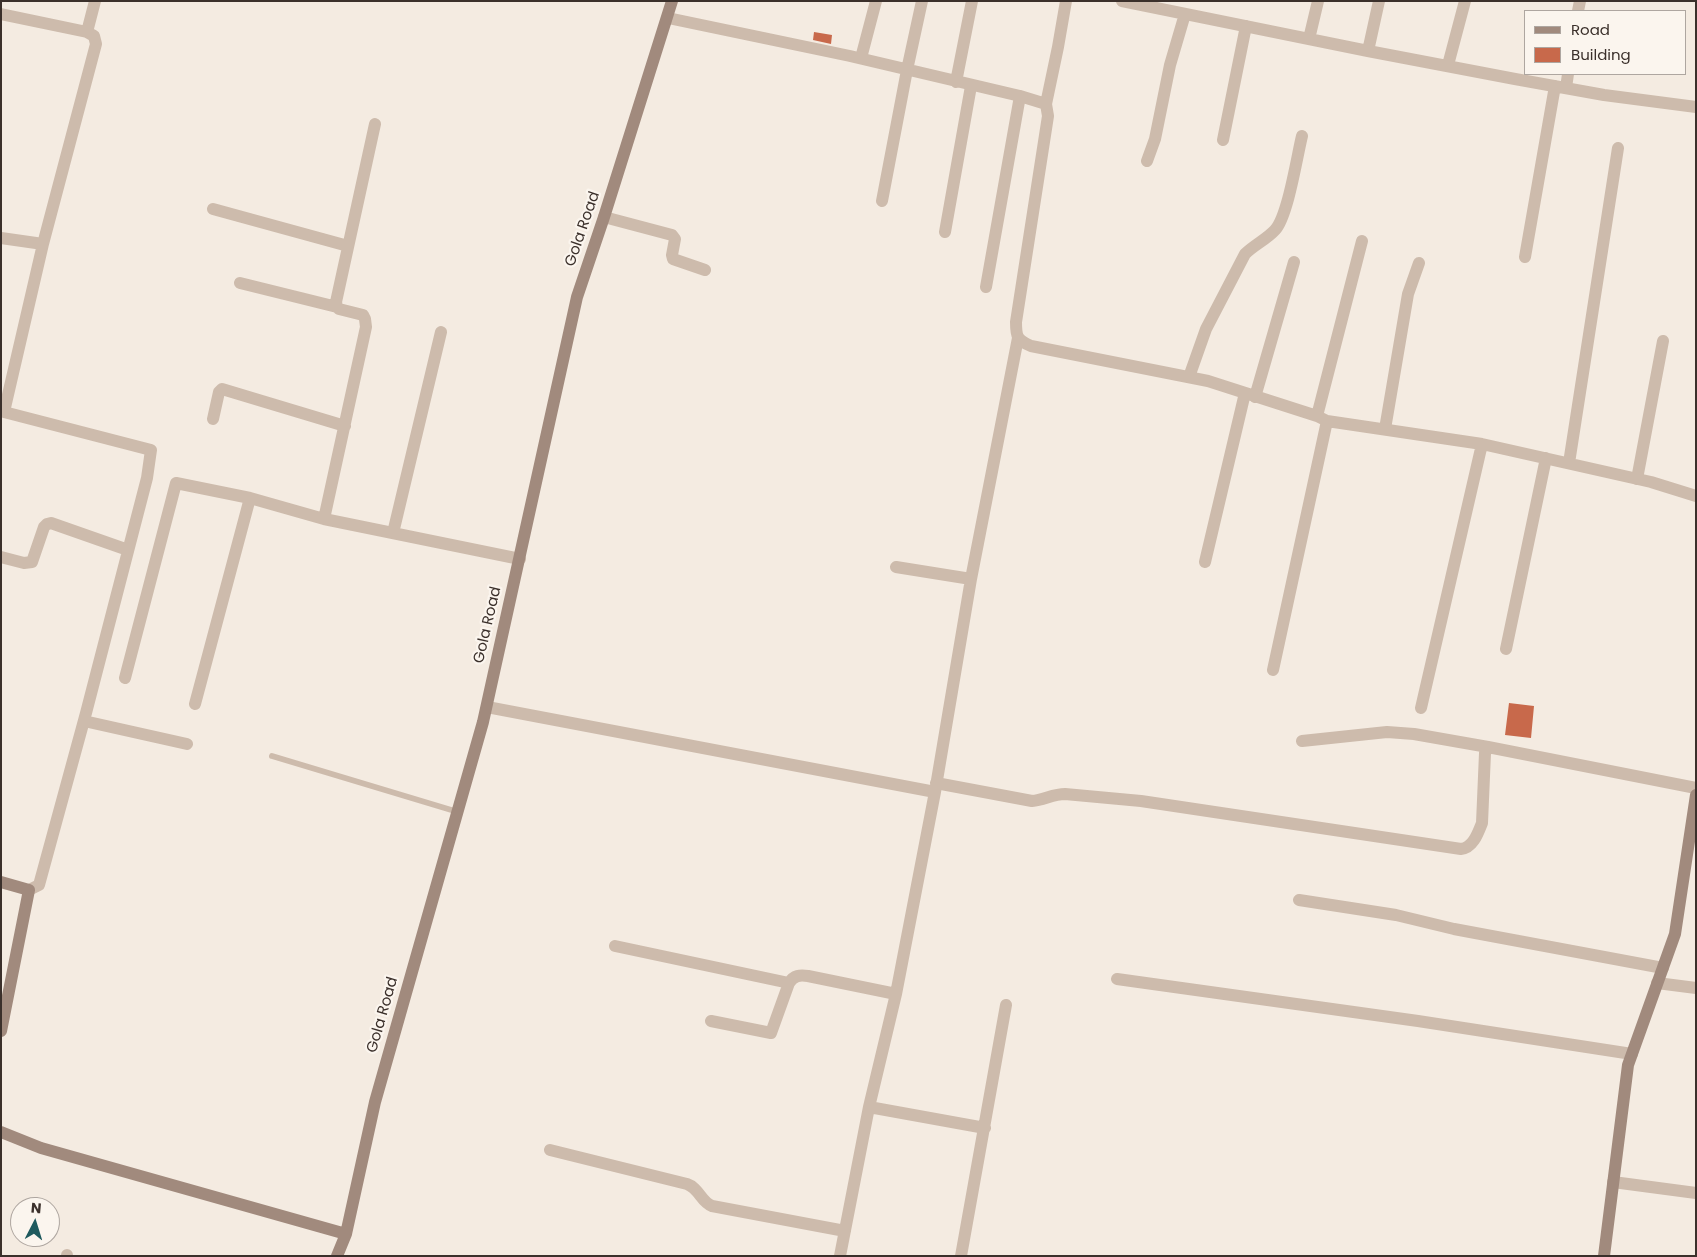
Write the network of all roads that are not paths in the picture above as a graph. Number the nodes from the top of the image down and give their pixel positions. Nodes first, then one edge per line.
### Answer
1 (95, 1) edge
2 (672, 1) edge
3 (876, 1) edge
4 (922, 1) edge
5 (972, 1) edge
6 (1066, 1) edge
7 (1122, 1) edge
8 (1318, 1) edge
9 (1379, 1) edge
10 (1465, 1) edge
11 (1, 14) edge
12 (1184, 14) junction
13 (668, 18) junction
14 (1246, 26) junction
15 (87, 32) junction
16 (1309, 39) junction
17 (1368, 51) junction
18 (862, 58) junction
19 (1448, 65) junction
20 (906, 70) junction
21 (1567, 75) edge
22 (956, 82) junction
23 (971, 86) junction
24 (1560, 87) junction
25 (1020, 96) junction
26 (1046, 104) junction
27 (1696, 107) edge
28 (375, 124) dead end
29 (1302, 136) dead end
30 (1223, 140) dead end
31 (1618, 148) dead end
32 (1147, 160) dead end
33 (882, 201) dead end
34 (213, 209) dead end
35 (604, 217) junction
36 (945, 232) dead end
37 (1, 238) edge
38 (1362, 241) dead end
39 (43, 244) junction
40 (348, 246) junction
41 (1525, 257) dead end
42 (1294, 262) dead end
43 (1418, 263) dead end
44 (705, 270) dead end
45 (240, 283) dead end
46 (986, 287) dead end
47 (337, 307) junction
48 (441, 332) dead end
49 (1018, 338) junction
50 (1663, 341) dead end
51 (1189, 377) junction
52 (1250, 395) junction
53 (1322, 418) junction
54 (213, 419) dead end
55 (345, 426) junction
56 (1386, 429) junction
57 (1482, 444) junction
58 (1546, 458) junction
59 (1569, 464) junction
60 (1637, 479) junction
61 (1696, 496) edge
62 (250, 498) junction
63 (324, 519) junction
64 (393, 532) junction
65 (128, 550) junction
66 (1, 557) edge
67 (520, 559) junction
68 (1205, 562) dead end
69 (896, 567) dead end
70 (971, 579) junction
71 (1506, 648) dead end
72 (1273, 670) dead end
73 (125, 678) dead end
74 (194, 704) dead end
75 (487, 707) junction
76 (1421, 708) dead end
77 (84, 721) junction
78 (1302, 742) dead end
79 (187, 744) dead end
80 (1488, 747) junction
81 (272, 756) dead end
82 (936, 788) junction
83 (1696, 788) edge
84 (1696, 795) edge
85 (458, 812) junction
86 (1, 882) edge
87 (29, 890) junction
88 (1298, 900) dead end
89 (615, 946) dead end
90 (1662, 968) junction
91 (1117, 979) dead end
92 (789, 983) junction
93 (1657, 984) junction
94 (1696, 988) edge
95 (896, 994) junction
96 (1006, 1005) dead end
97 (711, 1020) dead end
98 (1, 1030) edge
99 (1632, 1054) junction
100 (869, 1107) junction
101 (985, 1128) junction
102 (1, 1132) edge
103 (550, 1150) dead end
104 (1613, 1182) junction
105 (1696, 1193) edge
106 (845, 1232) junction
107 (346, 1234) junction
108 (337, 1256) edge
109 (840, 1256) edge
110 (962, 1256) edge
111 (1604, 1256) edge

1 - 15 street
2 - 13 street, Gola Road
3 - 18 street
4 - 20 street
5 - 22 street
6 - 26 street
7 - 12 street
8 - 16 street
9 - 17 street
10 - 19 street
11 - 15 street
12 - 14 street
12 - 32 street
13 - 18 street
13 - 35 street, Gola Road
14 - 16 street
14 - 30 street
15 - 39 street
16 - 17 street
17 - 19 street
18 - 20 street
19 - 24 street
20 - 22 street
20 - 33 street
21 - 24 street
22 - 23 street
23 - 25 street
23 - 36 street
24 - 27 street
24 - 41 street
25 - 26 street
25 - 46 street
26 - 49 street
28 - 40 street
29 - 51 street
31 - 59 street
34 - 40 street
35 - 44 street
35 - 67 street, Gola Road
37 - 39 street
38 - 53 street
39 - 65 street
40 - 47 street
42 - 52 street
43 - 56 street
45 - 47 street
47 - 55 street
48 - 64 street
49 - 51 street
49 - 70 street
50 - 60 street
51 - 52 street
52 - 53 street
52 - 68 street
53 - 56 street
53 - 72 street
54 - 55 street
55 - 63 street
56 - 57 street
57 - 58 street
57 - 76 street
58 - 59 street
58 - 71 street
59 - 60 street
60 - 61 street
62 - 63 street
62 - 73 street
62 - 74 street
63 - 64 street
64 - 67 street
65 - 66 street
65 - 77 street
67 - 75 street, Gola Road
69 - 70 street
70 - 82 street
75 - 82 street
75 - 85 street, Gola Road
77 - 79 street
77 - 87 street
78 - 80 street
80 - 82 street
80 - 83 street
81 - 85 lane
82 - 95 street
84 - 90 street
85 - 107 street, Gola Road
86 - 87 street
87 - 98 street
88 - 90 street
89 - 92 street
90 - 93 street
91 - 99 street
92 - 95 street
92 - 97 street
93 - 94 street
93 - 99 street
95 - 100 street
96 - 101 street
99 - 104 street
100 - 101 street
100 - 106 street
101 - 110 street
102 - 107 street
103 - 106 street
104 - 105 street
104 - 111 street
106 - 109 street
107 - 108 street, Gola Road

